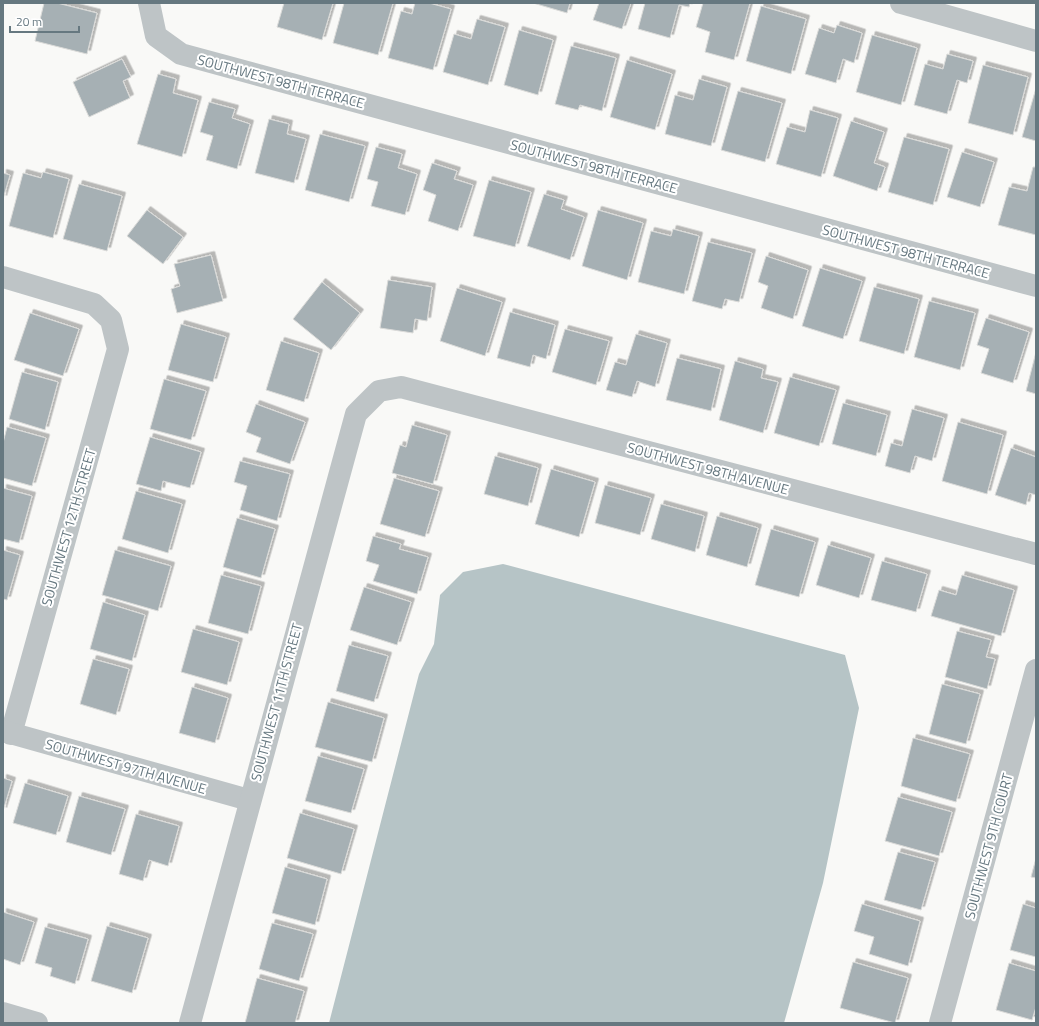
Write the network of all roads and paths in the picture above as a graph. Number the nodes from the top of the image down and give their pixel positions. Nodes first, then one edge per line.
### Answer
1 (149, 3) edge
2 (901, 3) edge
3 (1036, 41) edge
4 (3, 278) edge
5 (1036, 286) edge
6 (379, 391) joint
7 (1036, 554) edge
8 (1036, 670) edge
9 (7, 732) edge
10 (249, 800) junction
11 (3, 1013) edge
12 (37, 1023) edge
13 (190, 1023) edge
14 (940, 1023) edge

1 - 5 street, SOUTHWEST 98TH TERRACE
2 - 3 street
4 - 9 street, SOUTHWEST 12TH STREET
6 - 7 street, SOUTHWEST 98TH AVENUE
6 - 10 street, SOUTHWEST 11TH STREET
8 - 14 street, SOUTHWEST 9TH COURT
9 - 10 street, SOUTHWEST 97TH AVENUE
10 - 13 street, SOUTHWEST 11TH STREET
11 - 12 street

